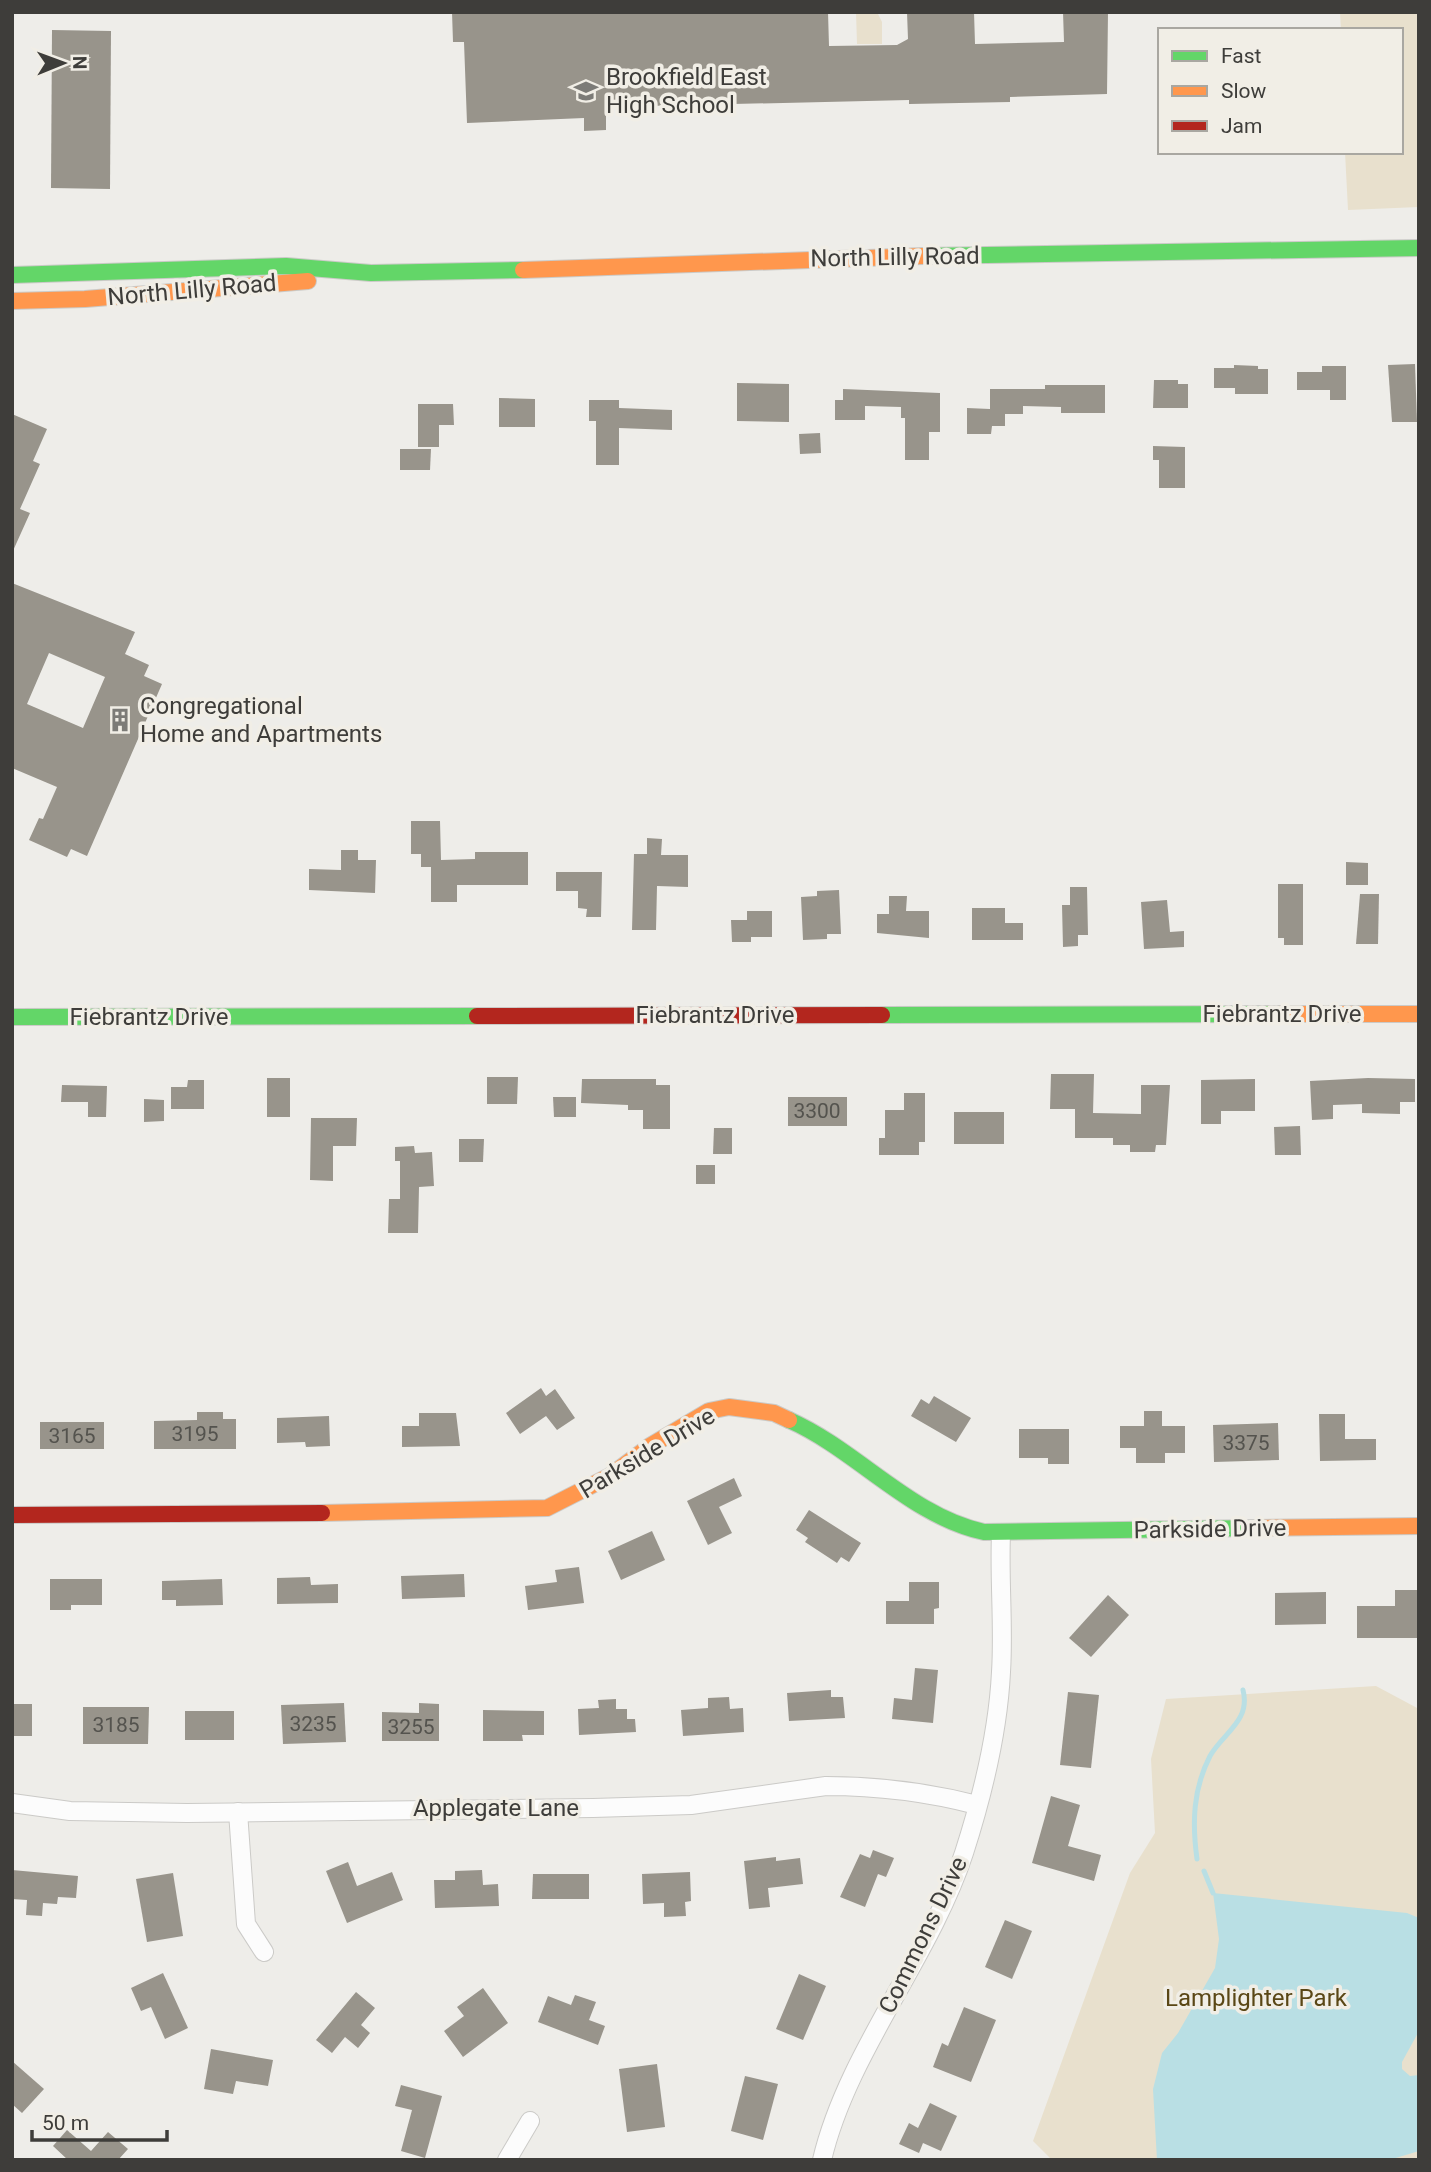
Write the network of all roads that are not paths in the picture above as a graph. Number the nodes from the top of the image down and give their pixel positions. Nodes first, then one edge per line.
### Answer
1 (1419, 248) edge
2 (371, 273) junction
3 (12, 275) edge
4 (12, 301) edge
5 (1419, 1014) edge
6 (12, 1017) edge
7 (12, 1515) edge
8 (1419, 1526) edge
9 (1001, 1534) junction
10 (12, 1803) edge
11 (977, 1805) junction
12 (238, 1812) junction
13 (264, 1952) dead end
14 (530, 2121) dead end
15 (507, 2160) edge
16 (822, 2160) edge

1 - 2 street, North Lilly Road
2 - 3 street, North Lilly Road
2 - 4 street, North Lilly Road
5 - 6 street, Fiebrantz Drive
7 - 9 street, Parkside Drive
8 - 9 street, Parkside Drive
9 - 11 street, Commons Drive
10 - 12 street, Applegate Lane
11 - 12 street, Applegate Lane
11 - 16 street, Commons Drive
12 - 13 street
14 - 15 street

